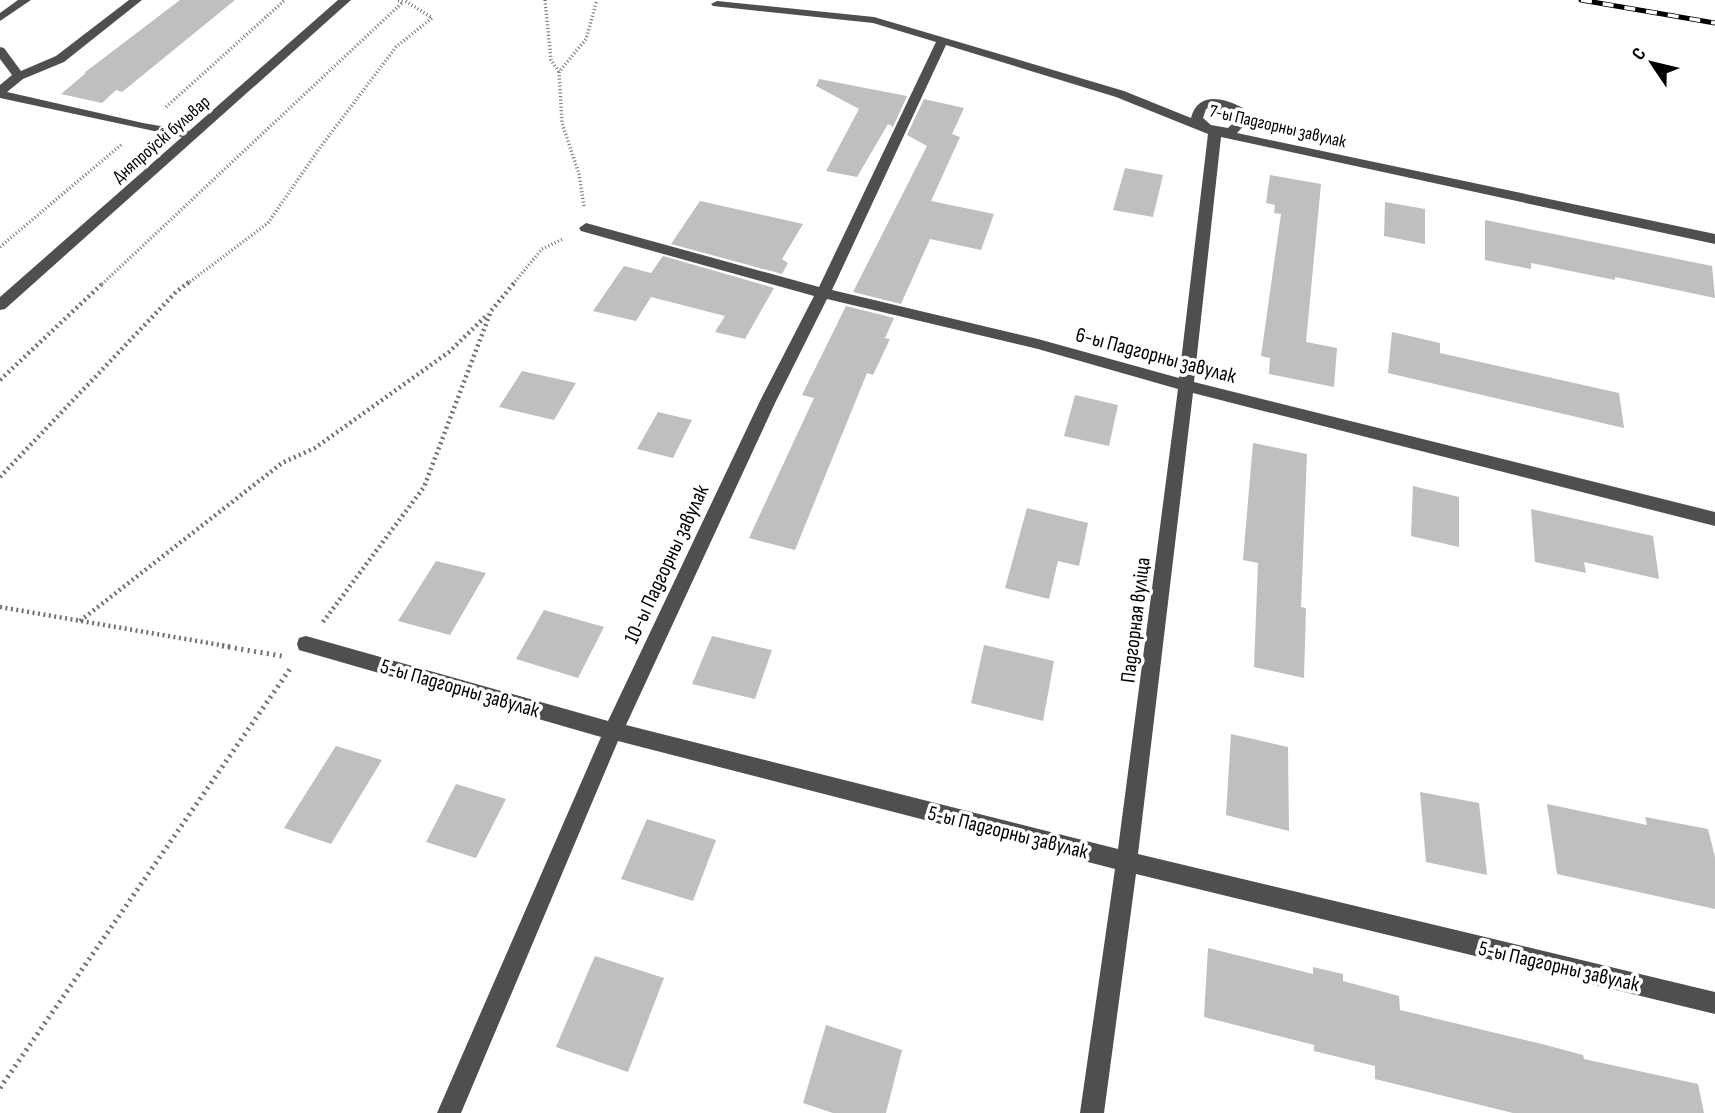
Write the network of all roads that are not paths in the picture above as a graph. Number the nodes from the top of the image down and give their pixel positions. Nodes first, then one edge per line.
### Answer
1 (25, 0) edge
2 (136, 0) edge
3 (345, 0) edge
4 (717, 4) dead end
5 (0, 18) edge
6 (942, 41) junction
7 (0, 51) edge
8 (19, 76) junction
9 (0, 92) edge
10 (1215, 132) junction
11 (191, 135) junction
12 (586, 228) road end
13 (1715, 239) edge
14 (823, 293) junction
15 (0, 304) edge
16 (1187, 386) junction
17 (1715, 519) edge
18 (306, 645) dead end
19 (613, 731) junction
20 (1128, 862) junction
21 (1715, 1003) edge
22 (449, 1113) edge
23 (1092, 1113) edge

1 - 5 street
2 - 8 street
3 - 11 street, Дняпроўскі бульвар
4 - 6 street, 7-ы Падгорны завулак
6 - 10 street, 7-ы Падгорны завулак
6 - 14 street, 10-ы Падгорны завулак
7 - 8 street
8 - 9 street
9 - 11 street
10 - 13 street, 7-ы Падгорны завулак
10 - 16 street, Падгорная вуліца
11 - 15 street, Дняпроўскі бульвар
12 - 14 street, 6-ы Падгорны завулак
14 - 16 street, 6-ы Падгорны завулак
14 - 19 street, 10-ы Падгорны завулак
16 - 17 street, 6-ы Падгорны завулак
16 - 20 street, Падгорная вуліца
18 - 19 street, 5-ы Падгорны завулак
19 - 20 street, 5-ы Падгорны завулак
19 - 22 street, 10-ы Падгорны завулак
20 - 21 street, 5-ы Падгорны завулак
20 - 23 street, Падгорная вуліца

